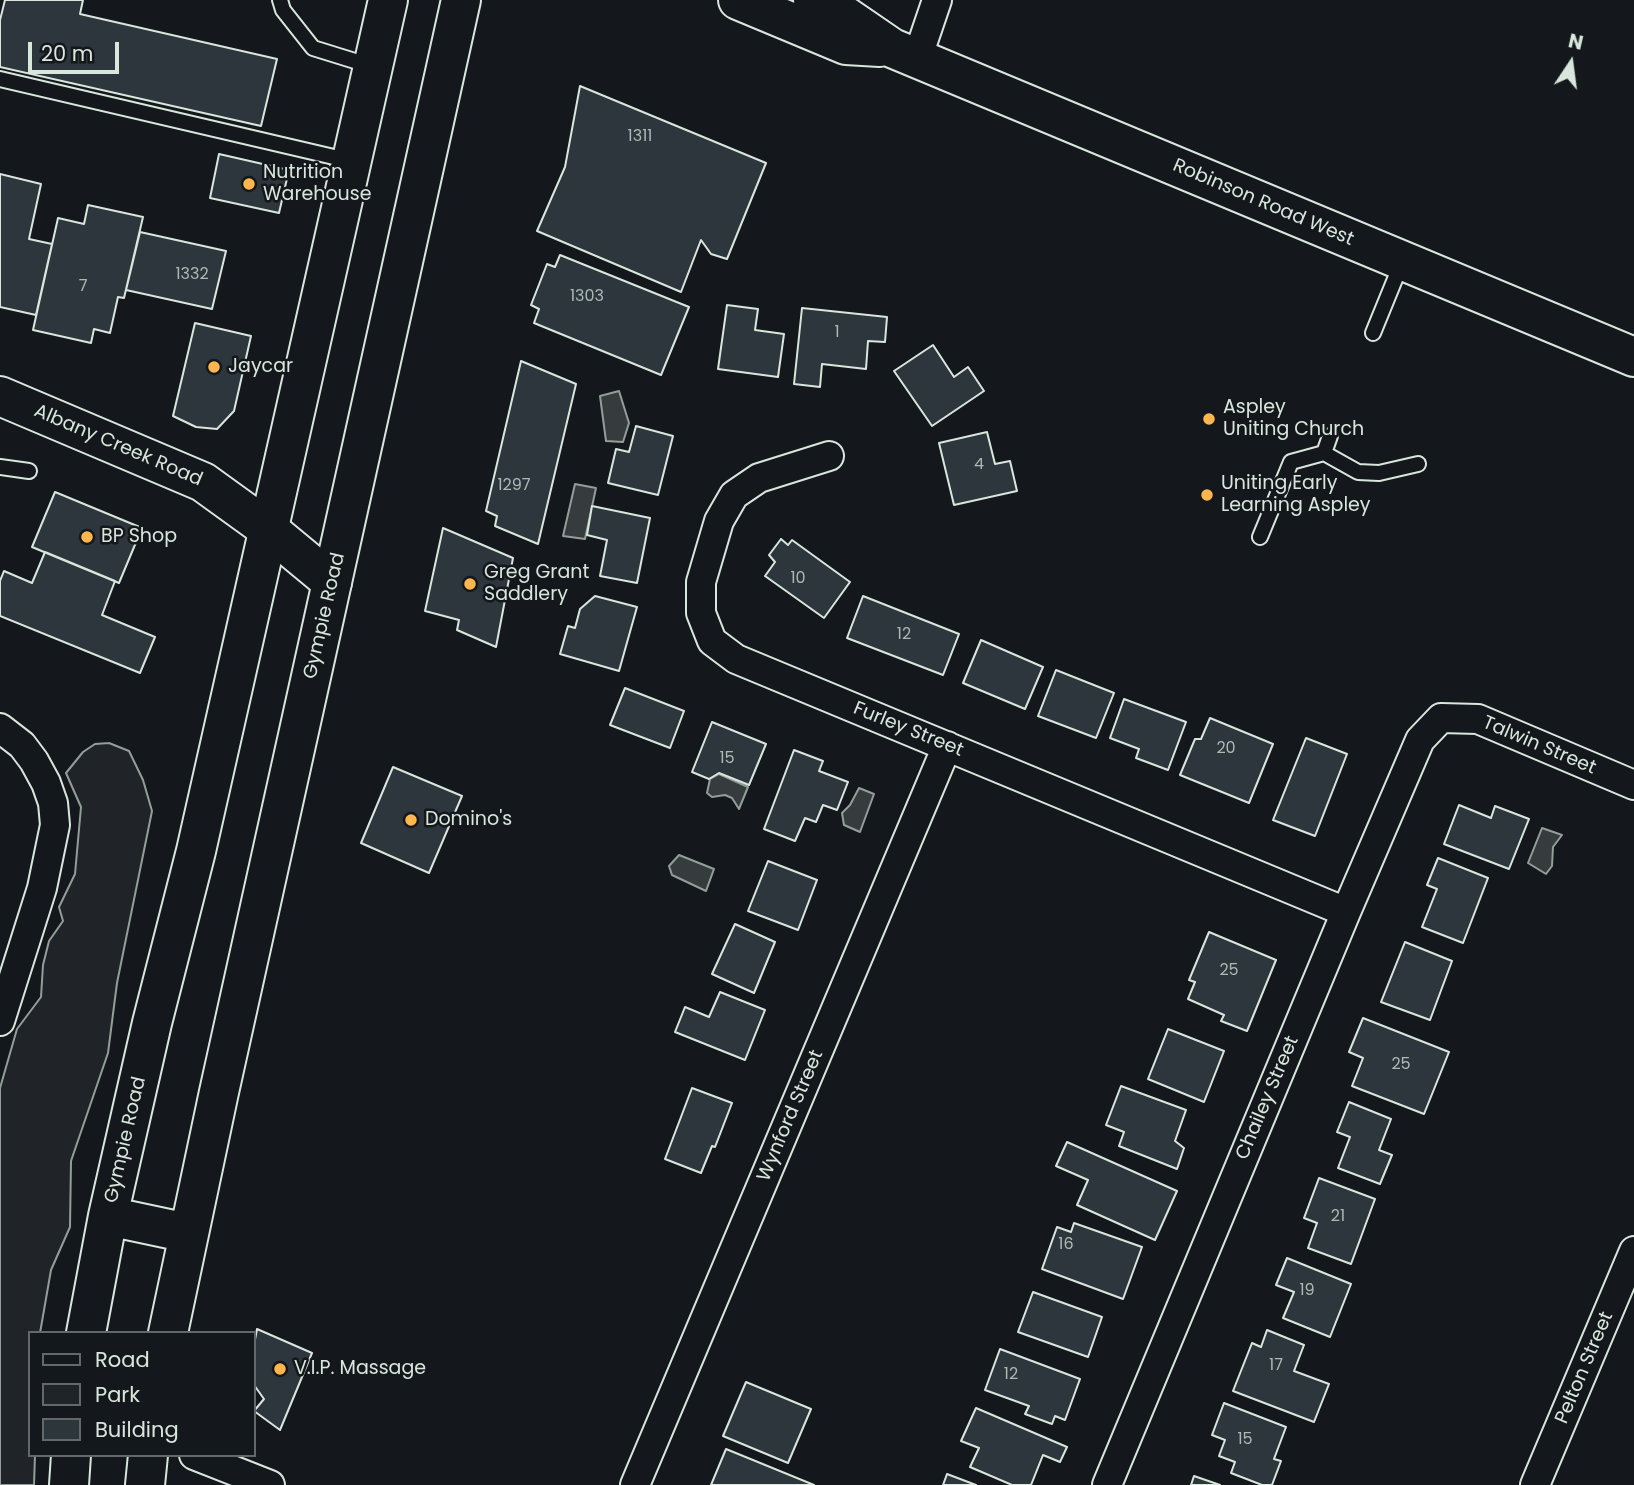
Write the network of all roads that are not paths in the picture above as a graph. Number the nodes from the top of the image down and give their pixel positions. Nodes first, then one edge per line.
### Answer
1 (280, 0) edge
2 (388, 0) edge
3 (461, 0) edge
4 (738, 0) edge
5 (813, 0) edge
6 (937, 0) edge
7 (905, 54) junction
8 (373, 67) junction
9 (0, 79) edge
10 (352, 161) junction
11 (1403, 261) junction
12 (1373, 333) dead end
13 (1634, 357) edge
14 (0, 396) edge
15 (1330, 436) dead end
16 (1324, 453) junction
17 (829, 456) dead end
18 (1418, 464) dead end
19 (0, 467) edge
20 (29, 471) dead end
21 (268, 529) junction
22 (1260, 537) dead end
23 (332, 582) junction
24 (1441, 718) joint
25 (0, 728) edge
26 (947, 746) junction
27 (1634, 785) edge
28 (1346, 912) junction
29 (0, 1021) edge
30 (108, 1216) junction
31 (188, 1233) junction
32 (1634, 1251) edge
33 (86, 1331) edge
34 (168, 1331) edge
35 (71, 1457) edge
36 (148, 1457) edge
37 (199, 1457) edge
38 (69, 1485) edge
39 (145, 1485) edge
40 (270, 1485) edge
41 (635, 1485) edge
42 (1107, 1485) edge
43 (1535, 1485) edge

1 - 8 lane
2 - 8 main road, Gympie Road
3 - 23 main road, Gympie Road
4 - 7 main road, Robinson Road West
5 - 7 main road, Robinson Road West
6 - 7 street
7 - 11 main road, Robinson Road West
8 - 10 main road, Gympie Road
9 - 10 lane
10 - 21 main road, Gympie Road
11 - 12 lane
11 - 13 main road, Robinson Road West
14 - 21 main road, Albany Creek Road
15 - 16 lane
16 - 18 lane
16 - 22 lane
17 - 26 street, Furley Street
19 - 20 lane
21 - 23 main road, Albany Creek Road
21 - 30 main road, Gympie Road
23 - 31 main road, Gympie Road
24 - 27 street, Talwin Street
24 - 28 street, Chailey Street
25 - 29 street
26 - 28 street, Furley Street
26 - 41 street, Wynford Street
28 - 42 street, Chailey Street
30 - 31 main road, Gympie Road
30 - 33 main road, Gympie Road
31 - 34 main road, Gympie Road
32 - 43 street, Pelton Street
35 - 38 main road
36 - 39 main road
37 - 40 street

